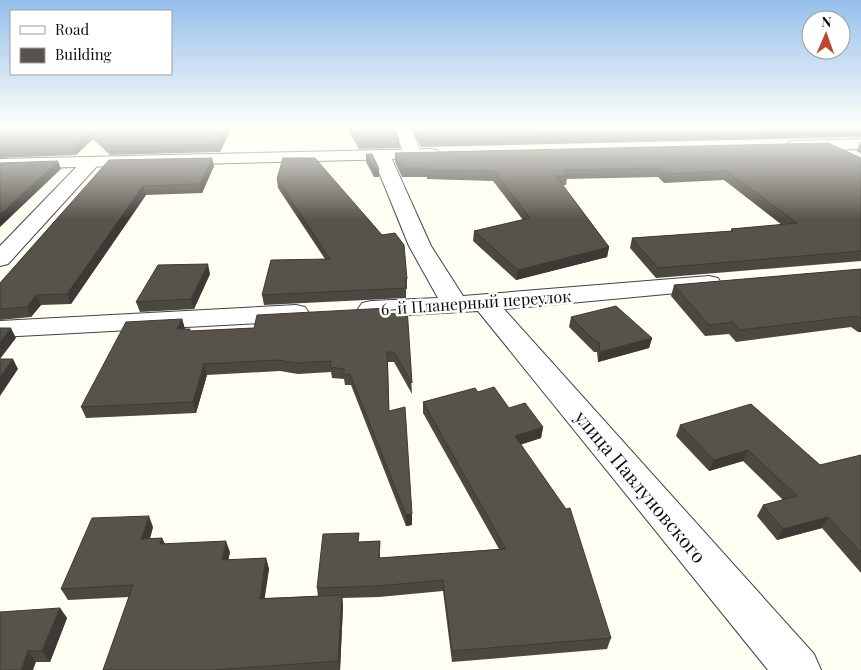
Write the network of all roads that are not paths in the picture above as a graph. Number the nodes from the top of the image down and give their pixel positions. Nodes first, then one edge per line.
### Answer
1 (246, 158) edge
2 (382, 158) edge
3 (91, 162) junction
4 (0, 164) edge
5 (0, 259) edge
6 (732, 282) edge
7 (470, 304) junction
8 (346, 310) edge
9 (317, 312) edge
10 (0, 329) edge
11 (798, 670) edge

1 - 3 street
2 - 7 street, улица Павлуновского
3 - 4 street
3 - 5 street
6 - 7 street, 6-й Планерный переулок
7 - 8 street, 6-й Планерный переулок
7 - 11 street, улица Павлуновского
9 - 10 street

